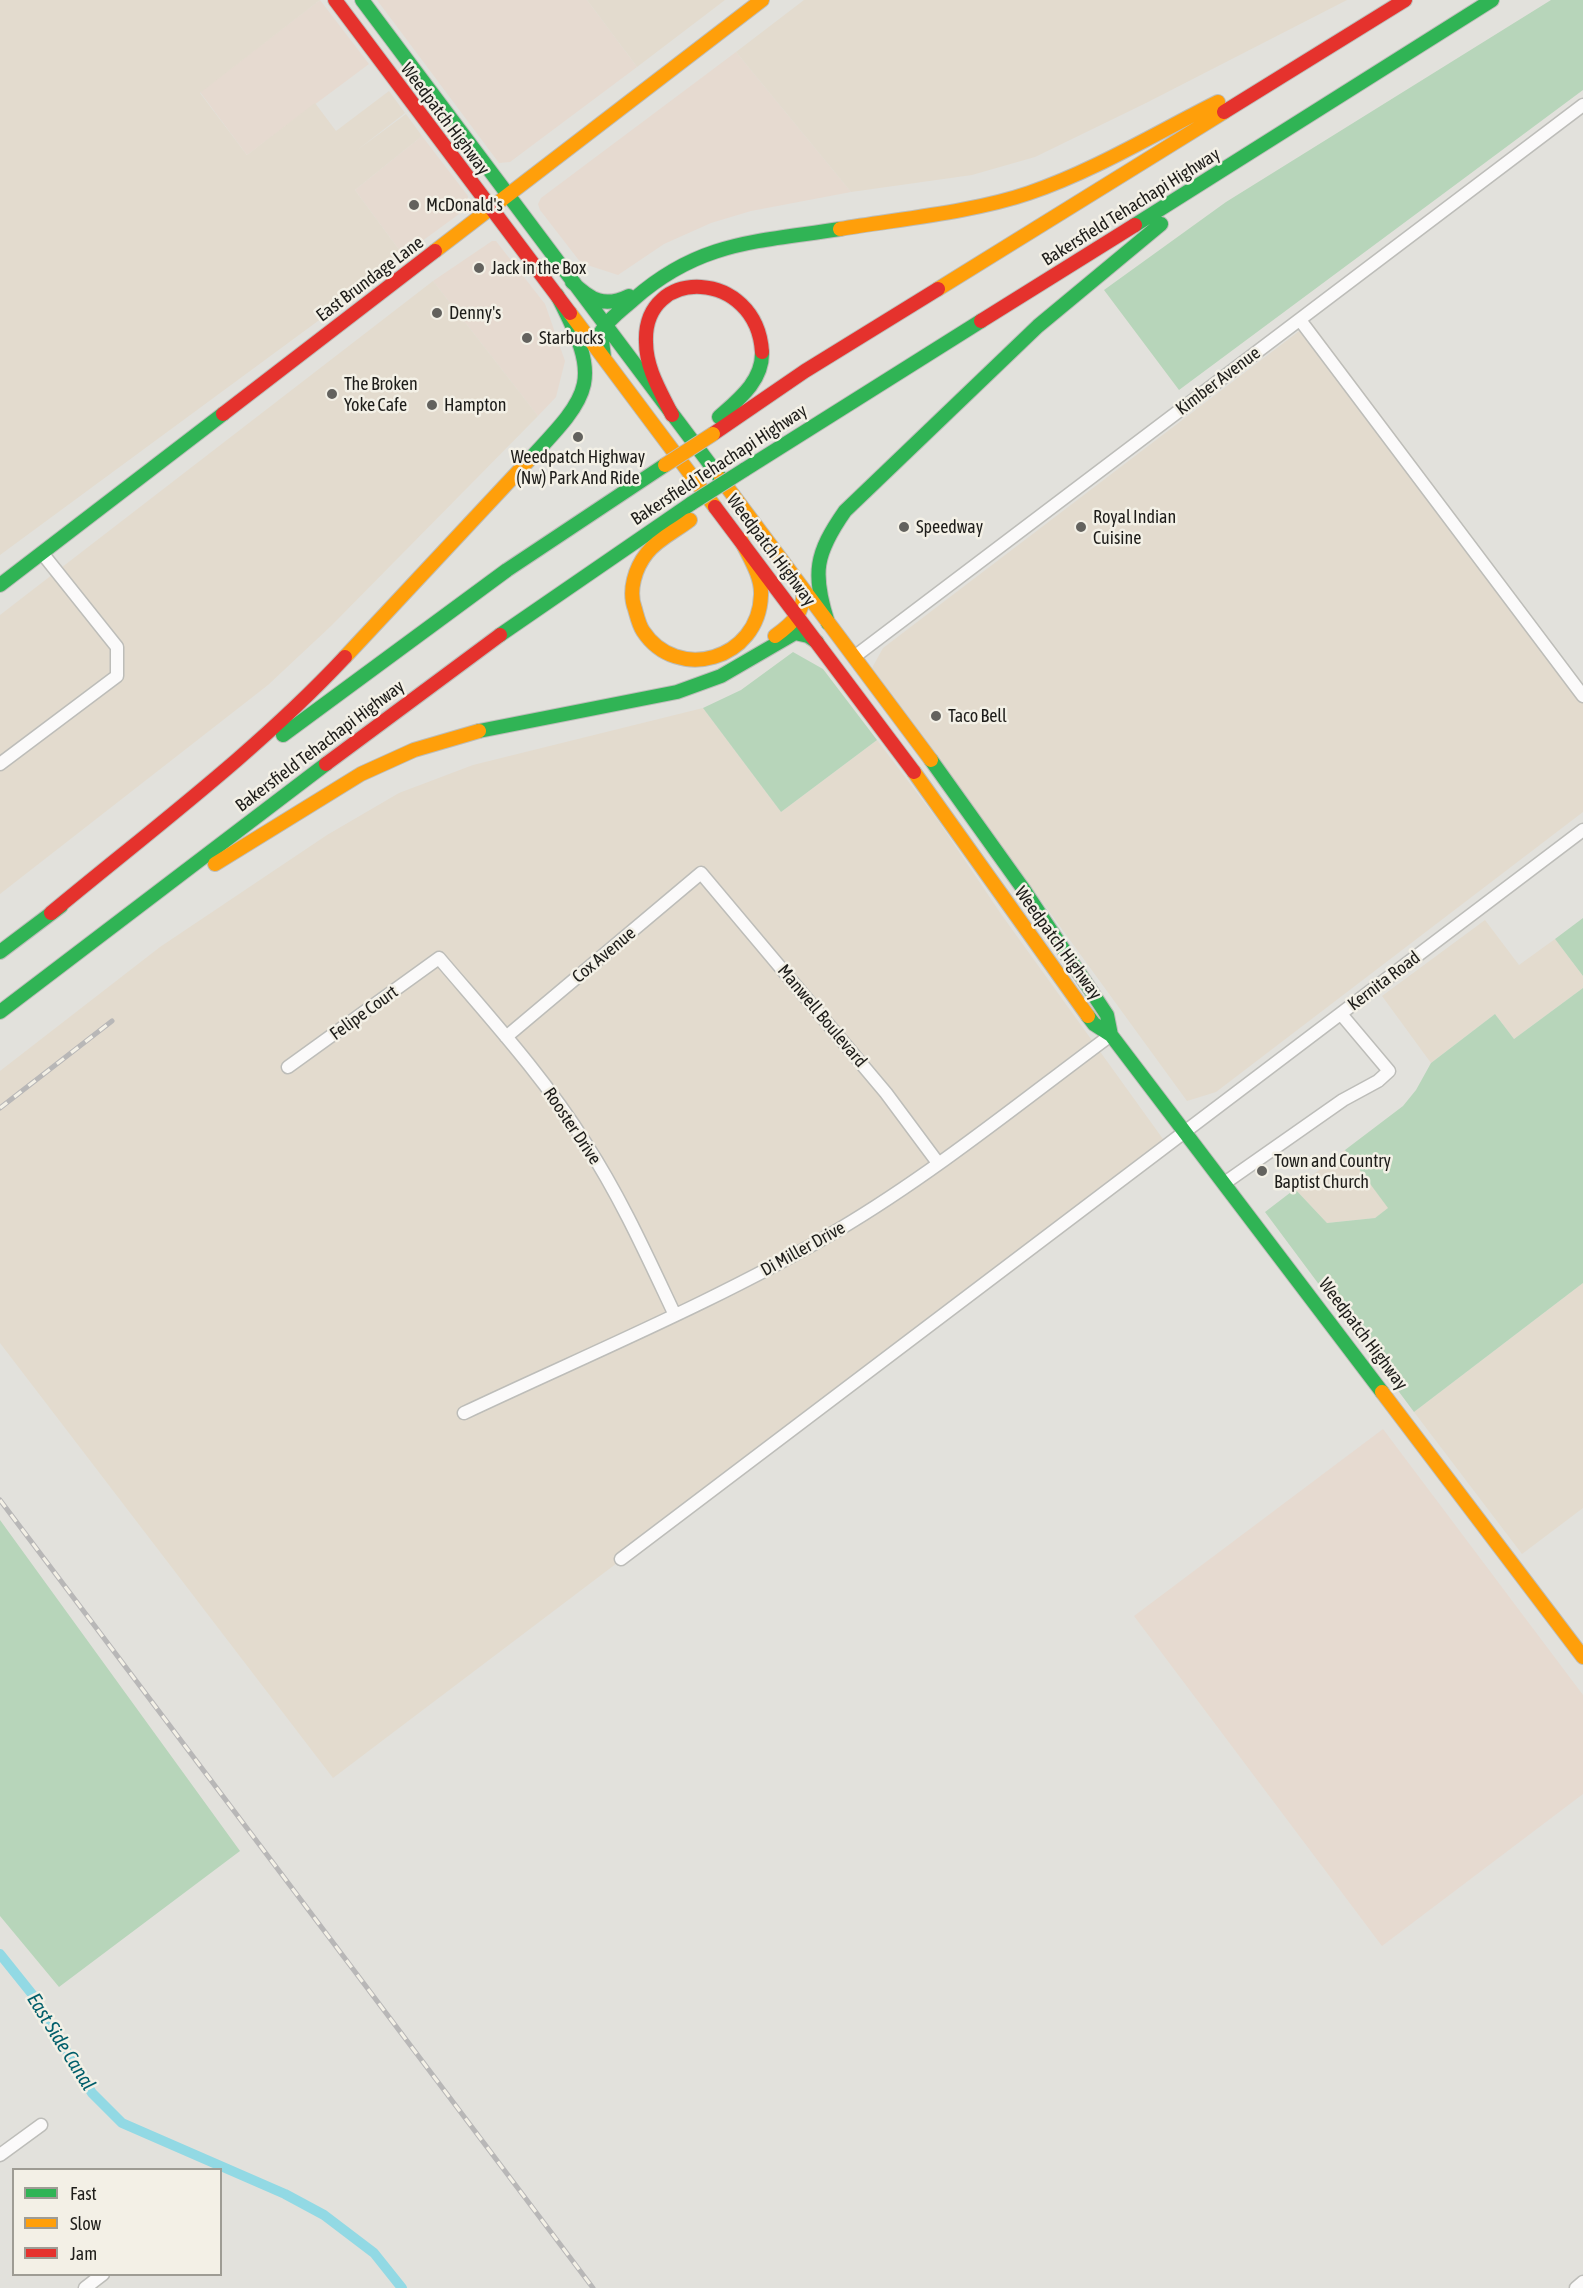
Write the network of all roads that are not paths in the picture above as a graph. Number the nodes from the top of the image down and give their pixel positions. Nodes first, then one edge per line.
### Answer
1 (334, 0) edge
2 (362, 0) edge
3 (762, 0) edge
4 (1405, 0) edge
5 (1492, 0) edge
6 (1321, 52) junction
7 (1341, 97) junction
8 (1583, 105) edge
9 (507, 197) junction
10 (491, 209) junction
11 (572, 282) junction
12 (641, 291) junction
13 (557, 295) junction
14 (1300, 320) junction
15 (604, 325) junction
16 (604, 357) junction
17 (672, 415) junction
18 (710, 430) junction
19 (696, 508) junction
20 (741, 540) junction
21 (42, 553) junction
22 (0, 585) edge
23 (803, 589) junction
24 (798, 616) junction
25 (828, 623) junction
26 (817, 642) junction
27 (762, 650) junction
28 (854, 657) junction
29 (1583, 696) edge
30 (0, 764) edge
31 (1583, 830) edge
32 (701, 873) joint
33 (160, 891) junction
34 (51, 914) junction
35 (0, 952) edge
36 (439, 958) joint
37 (0, 1012) edge
38 (1341, 1014) junction
39 (1112, 1035) junction
40 (506, 1037) junction
41 (288, 1067) dead end
42 (1185, 1132) junction
43 (938, 1163) junction
44 (1226, 1182) junction
45 (675, 1313) junction
46 (464, 1413) dead end
47 (621, 1559) dead end
48 (1583, 1657) edge
49 (41, 2125) dead end
50 (0, 2155) edge
51 (100, 2276) edge
52 (1583, 2282) edge
53 (85, 2288) edge
54 (1576, 2288) edge

1 - 10 main road, Weedpatch Highway
2 - 9 main road, Weedpatch Highway
3 - 9 main road, East Brundage Lane
4 - 6 main road, Bakersfield Tehachapi Highway
5 - 7 main road, Bakersfield Tehachapi Highway
6 - 12 main road
6 - 18 main road, Bakersfield Tehachapi Highway
7 - 19 main road, Bakersfield Tehachapi Highway, bridge
7 - 25 main road
8 - 14 street, Kimber Avenue
9 - 10 main road, East Brundage Lane
9 - 11 main road, Weedpatch Highway
10 - 13 main road, Weedpatch Highway
10 - 21 main road, East Brundage Lane
11 - 12 main road
11 - 15 main road, Weedpatch Highway
12 - 15 main road
13 - 16 main road, Weedpatch Highway
13 - 34 main road
14 - 28 street, Kimber Avenue
14 - 29 street
15 - 16 main road
15 - 17 main road, Weedpatch Highway
16 - 20 main road, Weedpatch Highway
17 - 18 main road
17 - 23 main road, Weedpatch Highway
18 - 34 main road, Bakersfield Tehachapi Highway, bridge
19 - 20 main road
19 - 33 main road, Bakersfield Tehachapi Highway
20 - 24 main road, Weedpatch Highway
21 - 22 main road, East Brundage Lane
21 - 30 street
23 - 24 main road
23 - 25 main road, Weedpatch Highway
24 - 26 main road, Weedpatch Highway
24 - 27 main road
25 - 28 main road, Weedpatch Highway
26 - 27 main road
26 - 39 main road, Weedpatch Highway
27 - 33 main road
28 - 39 main road, Weedpatch Highway
31 - 38 street, Kernita Road
32 - 40 street, Cox Avenue
32 - 43 street, Manwell Boulevard
33 - 37 main road, Bakersfield Tehachapi Highway
34 - 35 main road, Bakersfield Tehachapi Highway
36 - 40 street, Rooster Drive
36 - 41 street, Felipe Court
38 - 42 street, Kernita Road
38 - 44 street
39 - 42 main road, Weedpatch Highway
39 - 43 street, Di Miller Drive
40 - 45 street, Rooster Drive
42 - 44 main road, Weedpatch Highway
42 - 47 street, Kernita Road
43 - 45 street, Di Miller Drive
44 - 48 main road, Weedpatch Highway
45 - 46 street, Di Miller Drive
49 - 50 street
51 - 53 street
52 - 54 street

